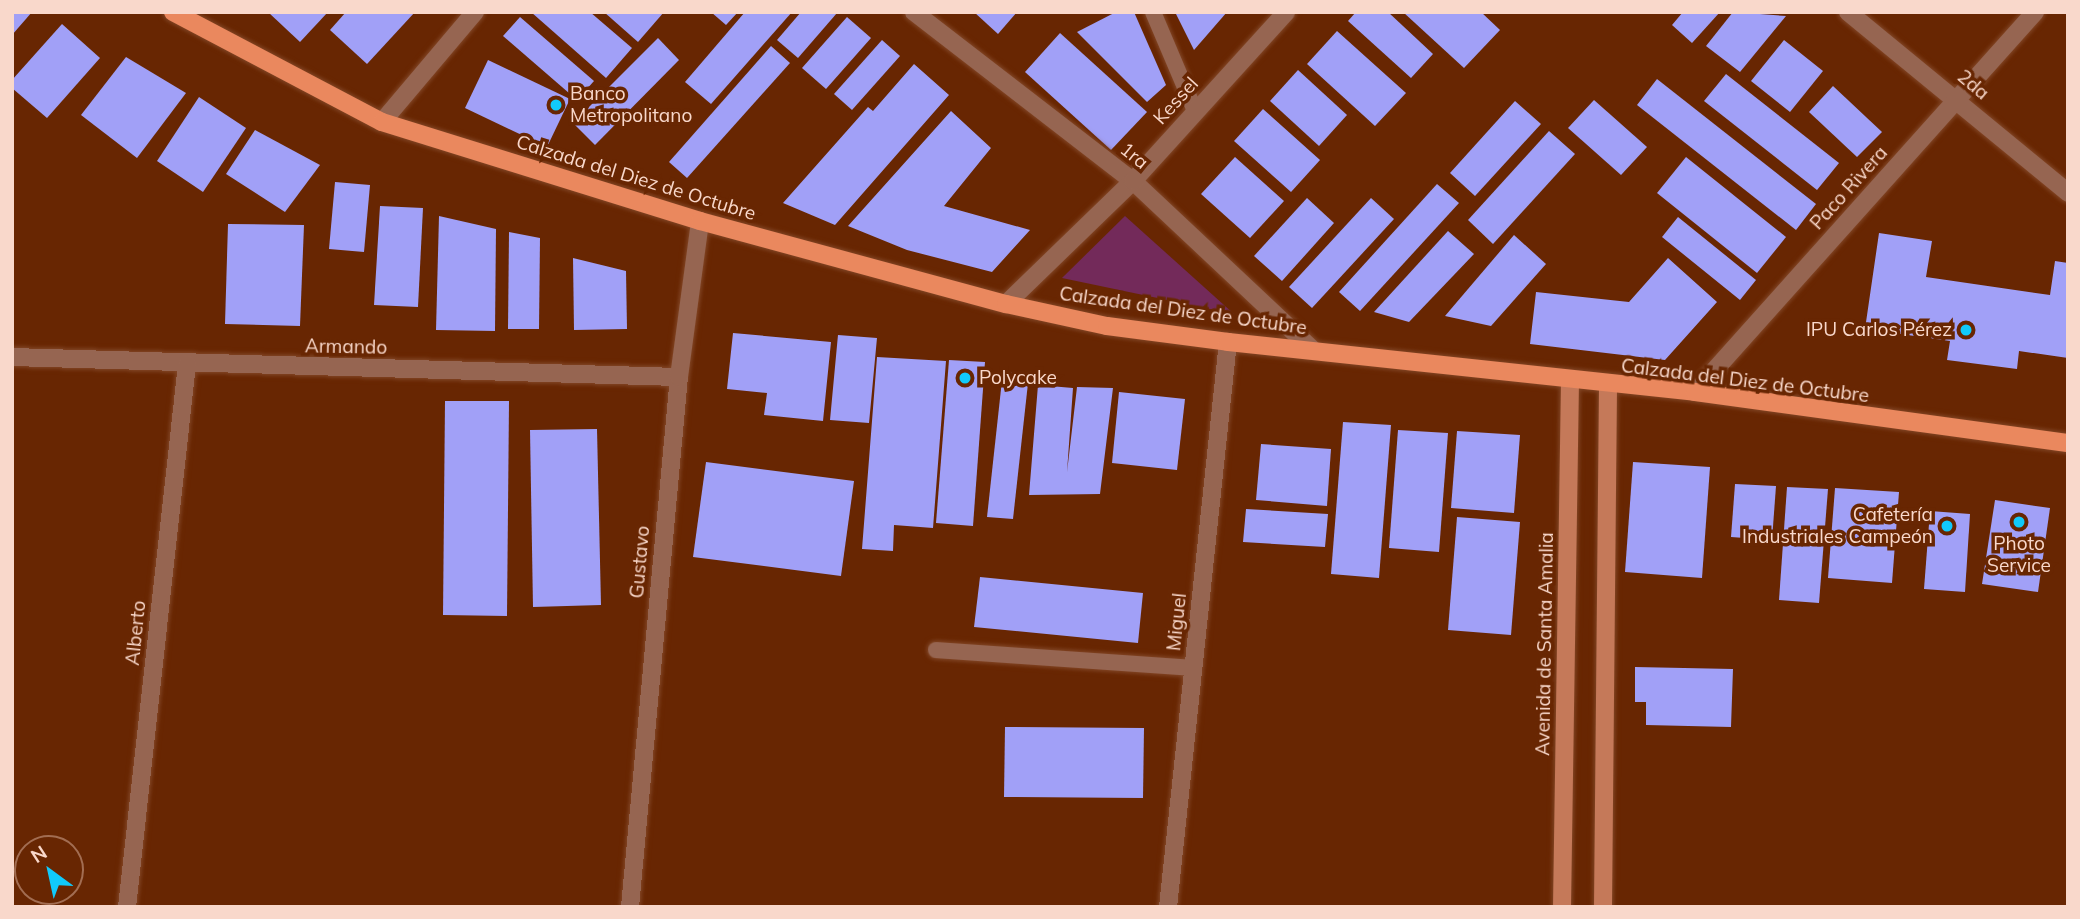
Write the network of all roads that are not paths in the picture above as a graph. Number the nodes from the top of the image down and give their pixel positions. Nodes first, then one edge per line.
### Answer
1 (173, 12) edge
2 (475, 12) edge
3 (914, 12) edge
4 (1153, 12) edge
5 (1286, 12) edge
6 (1848, 12) edge
7 (2035, 12) edge
8 (1957, 98) junction
9 (1195, 111) junction
10 (382, 122) junction
11 (1133, 181) junction
12 (2068, 194) edge
13 (700, 221) junction
14 (1006, 304) junction
15 (1228, 342) junction
16 (1313, 350) junction
17 (12, 357) edge
18 (187, 364) junction
19 (679, 377) junction
20 (1570, 381) junction
21 (1608, 386) junction
22 (1695, 392) junction
23 (2068, 443) edge
24 (936, 650) dead end
25 (1193, 668) junction
26 (127, 907) edge
27 (630, 907) edge
28 (1168, 907) edge
29 (1562, 907) edge
30 (1603, 907) edge

1 - 10 main road, Calzada del Diez de Octubre
2 - 10 street
3 - 11 street, 1ra
4 - 9 lane
5 - 9 street, Kessel
6 - 8 street, 2da
7 - 8 street, Paco Rivera
8 - 12 street, 2da
8 - 22 street, Paco Rivera
9 - 11 street, Kessel
10 - 13 main road, Calzada del Diez de Octubre
11 - 14 street, Kessel
11 - 16 street, 1ra
13 - 14 main road, Calzada del Diez de Octubre
13 - 19 street, Gustavo
14 - 15 main road, Calzada del Diez de Octubre
15 - 16 main road, Calzada del Diez de Octubre
15 - 25 street, Miguel
16 - 20 main road, Calzada del Diez de Octubre
17 - 18 street, Armando
18 - 19 street, Armando
18 - 26 street, Alberto
19 - 27 street, Gustavo
20 - 21 main road, Calzada del Diez de Octubre
20 - 29 street, Avenida de Santa Amalia
21 - 22 main road, Calzada del Diez de Octubre
21 - 30 street
22 - 23 main road, Calzada del Diez de Octubre
24 - 25 lane
25 - 28 street, Miguel

